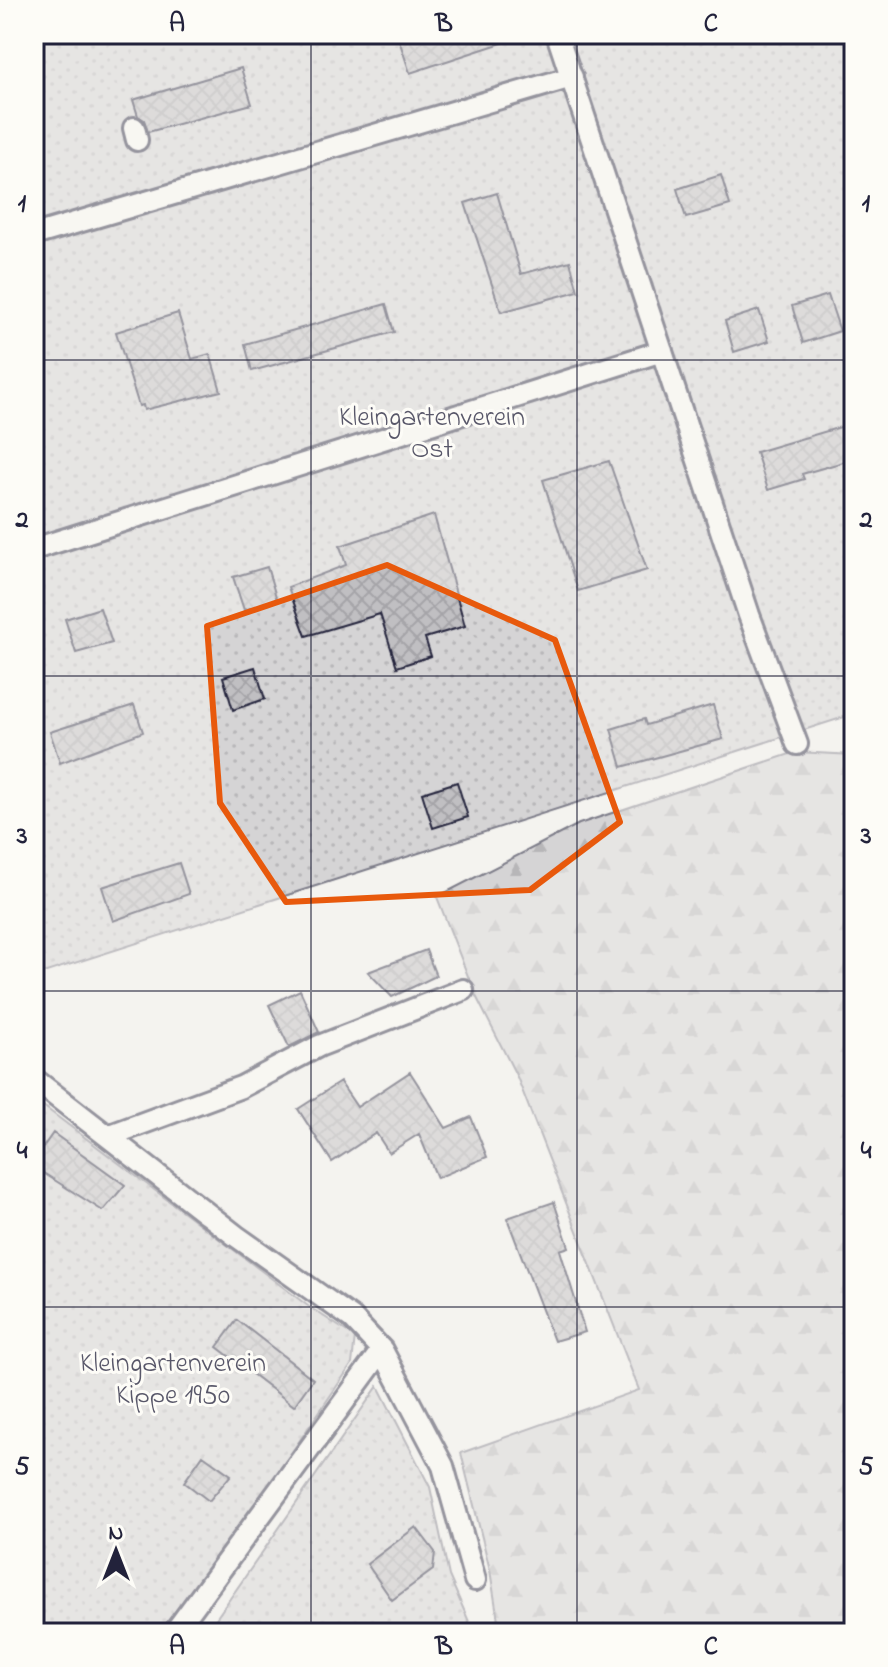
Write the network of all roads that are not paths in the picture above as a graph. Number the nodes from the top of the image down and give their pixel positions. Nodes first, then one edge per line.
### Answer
1 (557, 34) edge
2 (572, 77) junction
3 (34, 235) edge
4 (662, 351) junction
5 (34, 549) edge
6 (797, 744) dead end
7 (463, 990) dead end
8 (34, 1079) edge
9 (108, 1136) junction
10 (382, 1350) junction
11 (475, 1580) dead end
12 (174, 1633) edge

1 - 2 lane
2 - 3 lane
2 - 4 lane
4 - 5 lane
4 - 6 lane
7 - 9 lane
8 - 9 lane
9 - 10 lane
10 - 11 lane
10 - 12 lane

